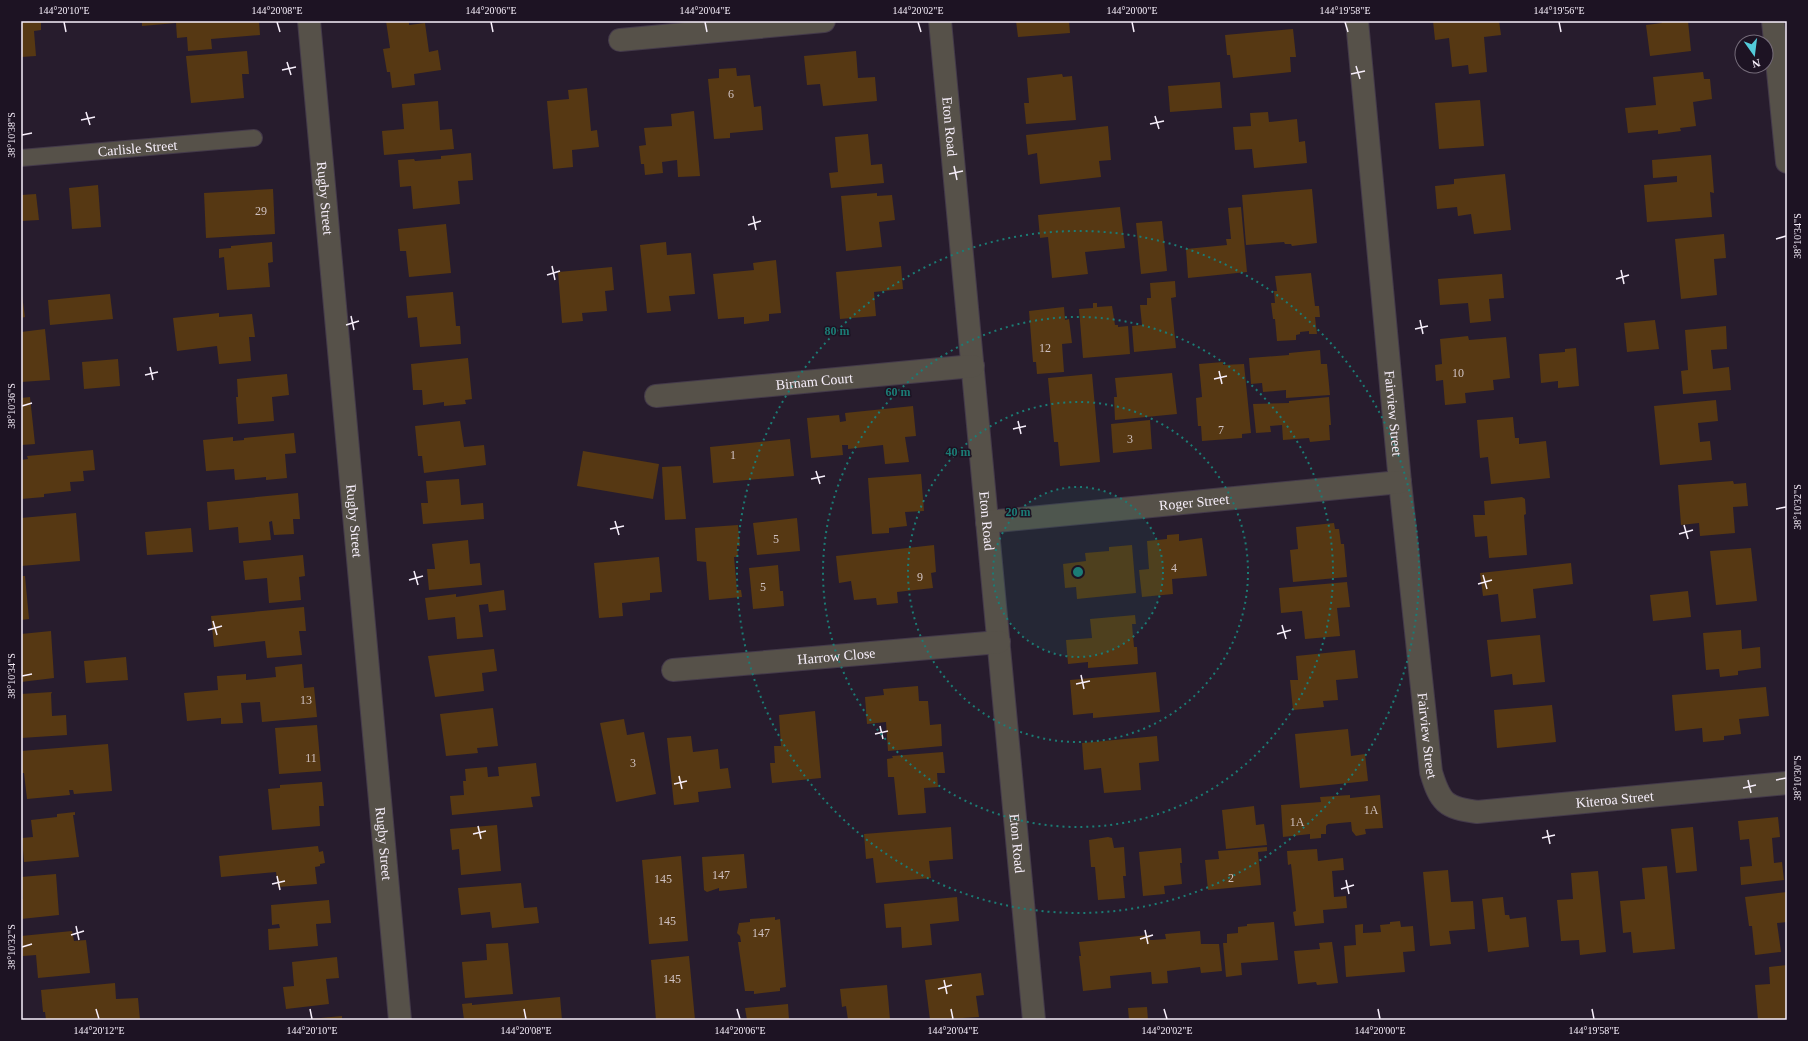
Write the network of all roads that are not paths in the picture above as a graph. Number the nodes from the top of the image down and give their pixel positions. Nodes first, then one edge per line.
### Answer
1 (309, 21) edge
2 (824, 21) edge
3 (940, 21) edge
4 (1357, 21) edge
5 (1773, 21) edge
6 (620, 40) dead end
7 (254, 138) dead end
8 (21, 158) edge
9 (1787, 162) edge
10 (973, 366) junction
11 (656, 396) dead end
12 (1400, 482) junction
13 (987, 522) junction
14 (999, 642) junction
15 (673, 670) dead end
16 (1787, 783) edge
17 (1444, 802) joint
18 (400, 1020) edge
19 (1034, 1020) edge

1 - 18 street, Rugby Street
2 - 6 street
3 - 10 street, Eton Road
4 - 12 street, Fairview Street
5 - 9 street
7 - 8 lane, Carlisle Street
10 - 11 street, Birnam Court
10 - 13 street, Eton Road
12 - 13 street, Roger Street
12 - 17 street, Fairview Street
13 - 14 street, Eton Road
14 - 15 street, Harrow Close
14 - 19 street, Eton Road
16 - 17 street, Kiteroa Street

